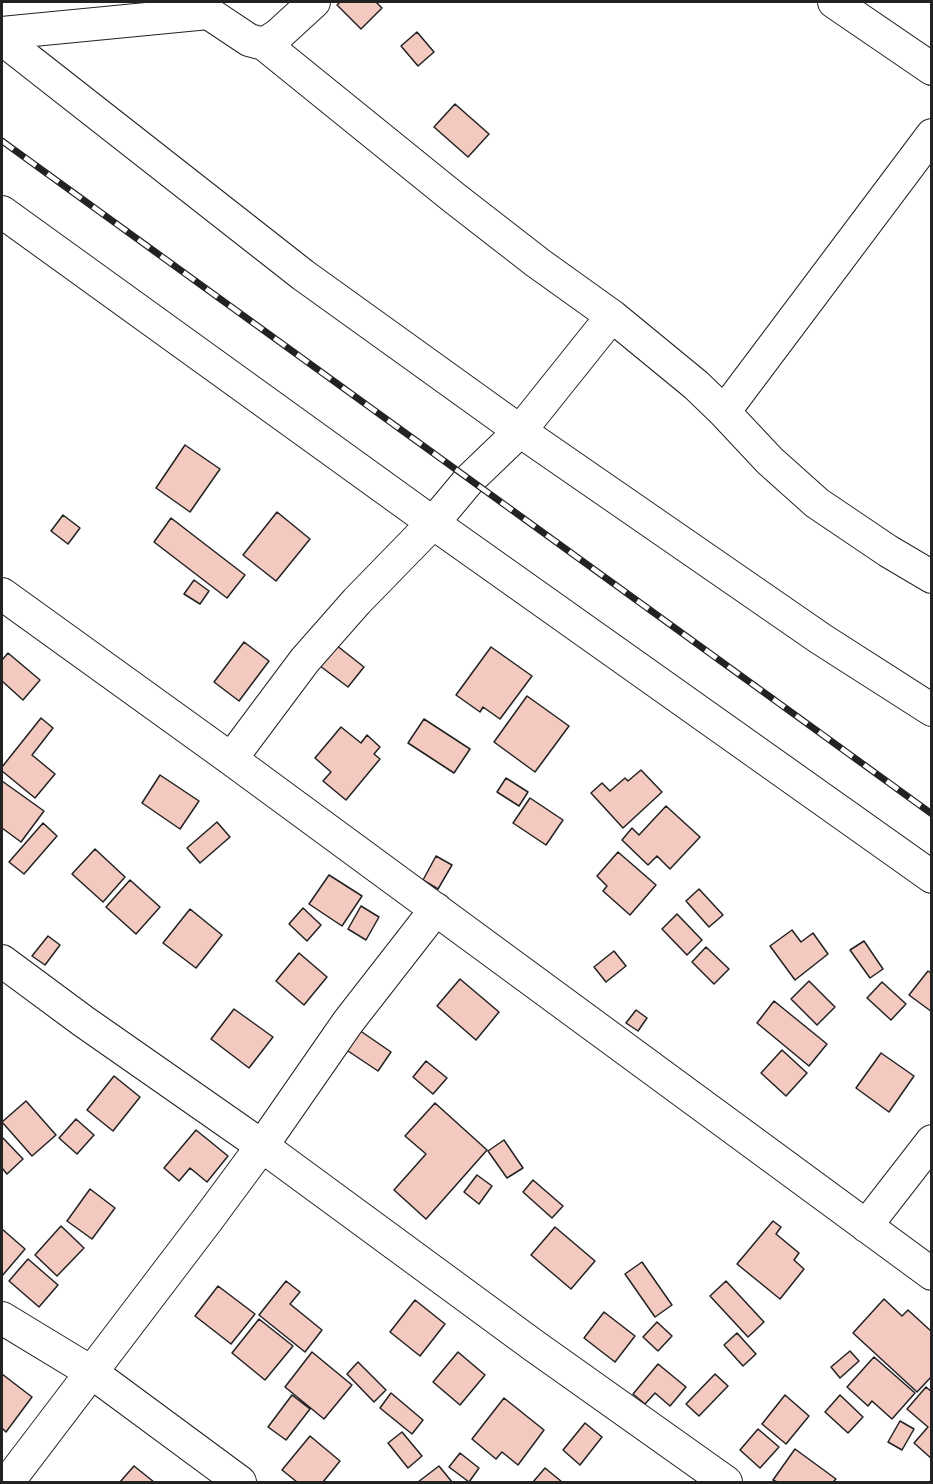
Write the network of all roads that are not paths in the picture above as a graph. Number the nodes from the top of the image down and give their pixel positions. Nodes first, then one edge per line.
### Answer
1 (314, 2) edge
2 (834, 2) edge
3 (200, 7) edge
4 (2, 33) edge
5 (2, 39) edge
6 (264, 44) junction
7 (932, 69) edge
8 (932, 135) edge
9 (2, 212) edge
10 (612, 316) junction
11 (724, 411) junction
12 (520, 431) junction
13 (433, 523) junction
14 (932, 578) edge
15 (2, 594) edge
16 (932, 710) edge
17 (231, 759) junction
18 (932, 877) edge
19 (436, 909) junction
20 (2, 961) edge
21 (932, 1141) edge
22 (262, 1146) junction
23 (866, 1226) junction
24 (932, 1274) edge
25 (2, 1318) edge
26 (91, 1372) junction
27 (8, 1482) edge
28 (240, 1482) edge
29 (726, 1482) edge

1 - 6 street
2 - 7 street
3 - 4 street
3 - 6 street
5 - 12 street
6 - 10 street
8 - 11 street
9 - 13 street
10 - 11 street
10 - 12 street
11 - 14 street
12 - 13 street
12 - 16 street
13 - 17 street
13 - 18 street
15 - 17 street
17 - 19 street
19 - 22 street
19 - 23 street
20 - 22 street
21 - 23 street
22 - 26 street
22 - 29 street
23 - 24 street
25 - 26 street
26 - 27 street
26 - 28 street

